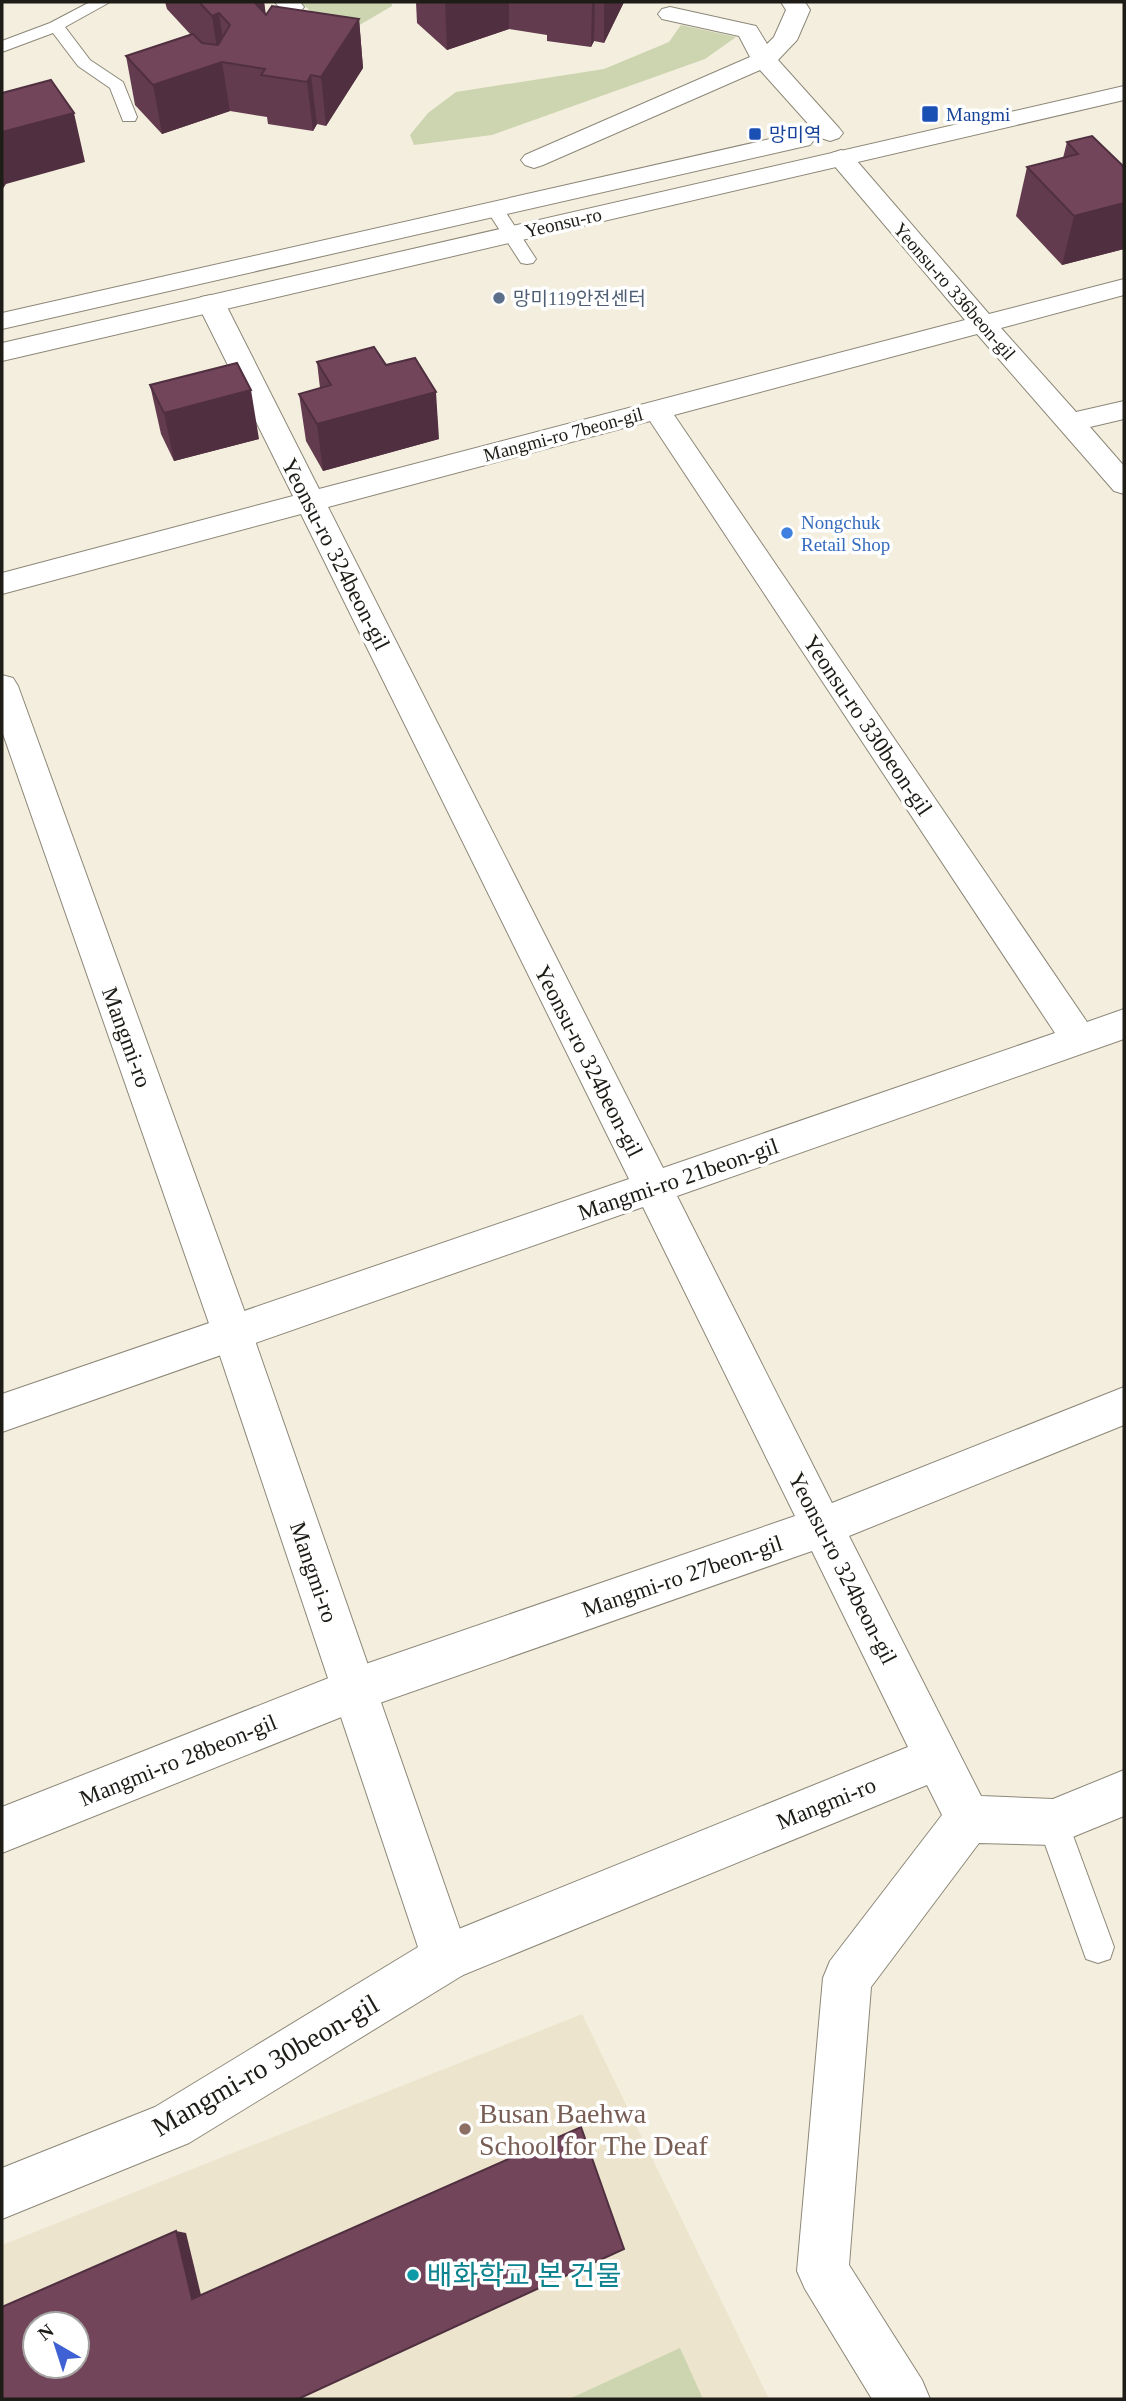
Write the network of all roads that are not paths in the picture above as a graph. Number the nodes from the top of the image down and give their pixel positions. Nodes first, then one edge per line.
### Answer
1 (102, 2) edge
2 (793, 2) edge
3 (670, 14) dead end
4 (56, 26) junction
5 (2, 47) edge
6 (764, 60) junction
7 (1124, 93) edge
8 (129, 117) edge
9 (857, 127) dead end
10 (836, 145) junction
11 (534, 160) dead end
12 (495, 209) junction
13 (510, 235) junction
14 (527, 259) dead end
15 (1124, 287) edge
16 (211, 303) junction
17 (2, 321) edge
18 (984, 326) junction
19 (5, 355) edge
20 (656, 409) junction
21 (1124, 410) edge
22 (1069, 423) junction
23 (1124, 484) edge
24 (309, 501) junction
25 (2, 583) edge
26 (2, 686) edge
27 (1124, 1024) edge
28 (1079, 1040) junction
29 (653, 1188) junction
30 (232, 1332) junction
31 (1124, 1406) edge
32 (2, 1413) edge
33 (822, 1527) junction
34 (354, 1690) junction
35 (937, 1758) junction
36 (1124, 1793) edge
37 (968, 1819) junction
38 (1053, 1822) junction
39 (2, 1830) edge
40 (1098, 1947) dead end
41 (446, 1958) junction
42 (2, 2193) edge
43 (903, 2399) edge

1 - 4 lane
2 - 6 street
3 - 6 street, Yeonsu-ro 336beon-gil
4 - 5 lane
4 - 8 lane
6 - 10 street, Yeonsu-ro 336beon-gil
6 - 11 street
7 - 10 street, Yeonsu-ro
9 - 10 street, Yeonsu-ro
10 - 12 street, Yeonsu-ro
10 - 13 street, Yeonsu-ro
10 - 18 street, Yeonsu-ro 336beon-gil
12 - 13 lane
12 - 17 street, Yeonsu-ro
13 - 14 lane
13 - 16 street, Yeonsu-ro
15 - 18 street, Mangmi-ro 7beon-gil
16 - 19 street, Yeonsu-ro
16 - 24 street, Yeonsu-ro 324beon-gil
18 - 20 street, Mangmi-ro 7beon-gil
18 - 22 street, Yeonsu-ro 336beon-gil
20 - 24 street, Mangmi-ro 7beon-gil
20 - 28 street, Yeonsu-ro 330beon-gil
21 - 22 street
22 - 23 street, Yeonsu-ro 336beon-gil
24 - 25 street, Mangmi-ro 7beon-gil
24 - 29 street, Yeonsu-ro 324beon-gil
26 - 30 street, Mangmi-ro
27 - 28 street, Mangmi-ro 21beon-gil
28 - 29 street, Mangmi-ro 21beon-gil
29 - 30 street, Mangmi-ro 21beon-gil
29 - 33 street, Yeonsu-ro 324beon-gil
30 - 32 street, Mangmi-ro 21beon-gil
30 - 34 street, Mangmi-ro
31 - 33 street, Mangmi-ro 27beon-gil
33 - 34 street, Mangmi-ro 27beon-gil
33 - 35 street, Yeonsu-ro 324beon-gil
34 - 39 street, Mangmi-ro 28beon-gil
34 - 41 street, Mangmi-ro
35 - 37 street, Yeonsu-ro 324beon-gil
35 - 41 street, Mangmi-ro
36 - 38 street
37 - 38 street
37 - 43 street
38 - 40 lane
41 - 42 street, Mangmi-ro 30beon-gil

